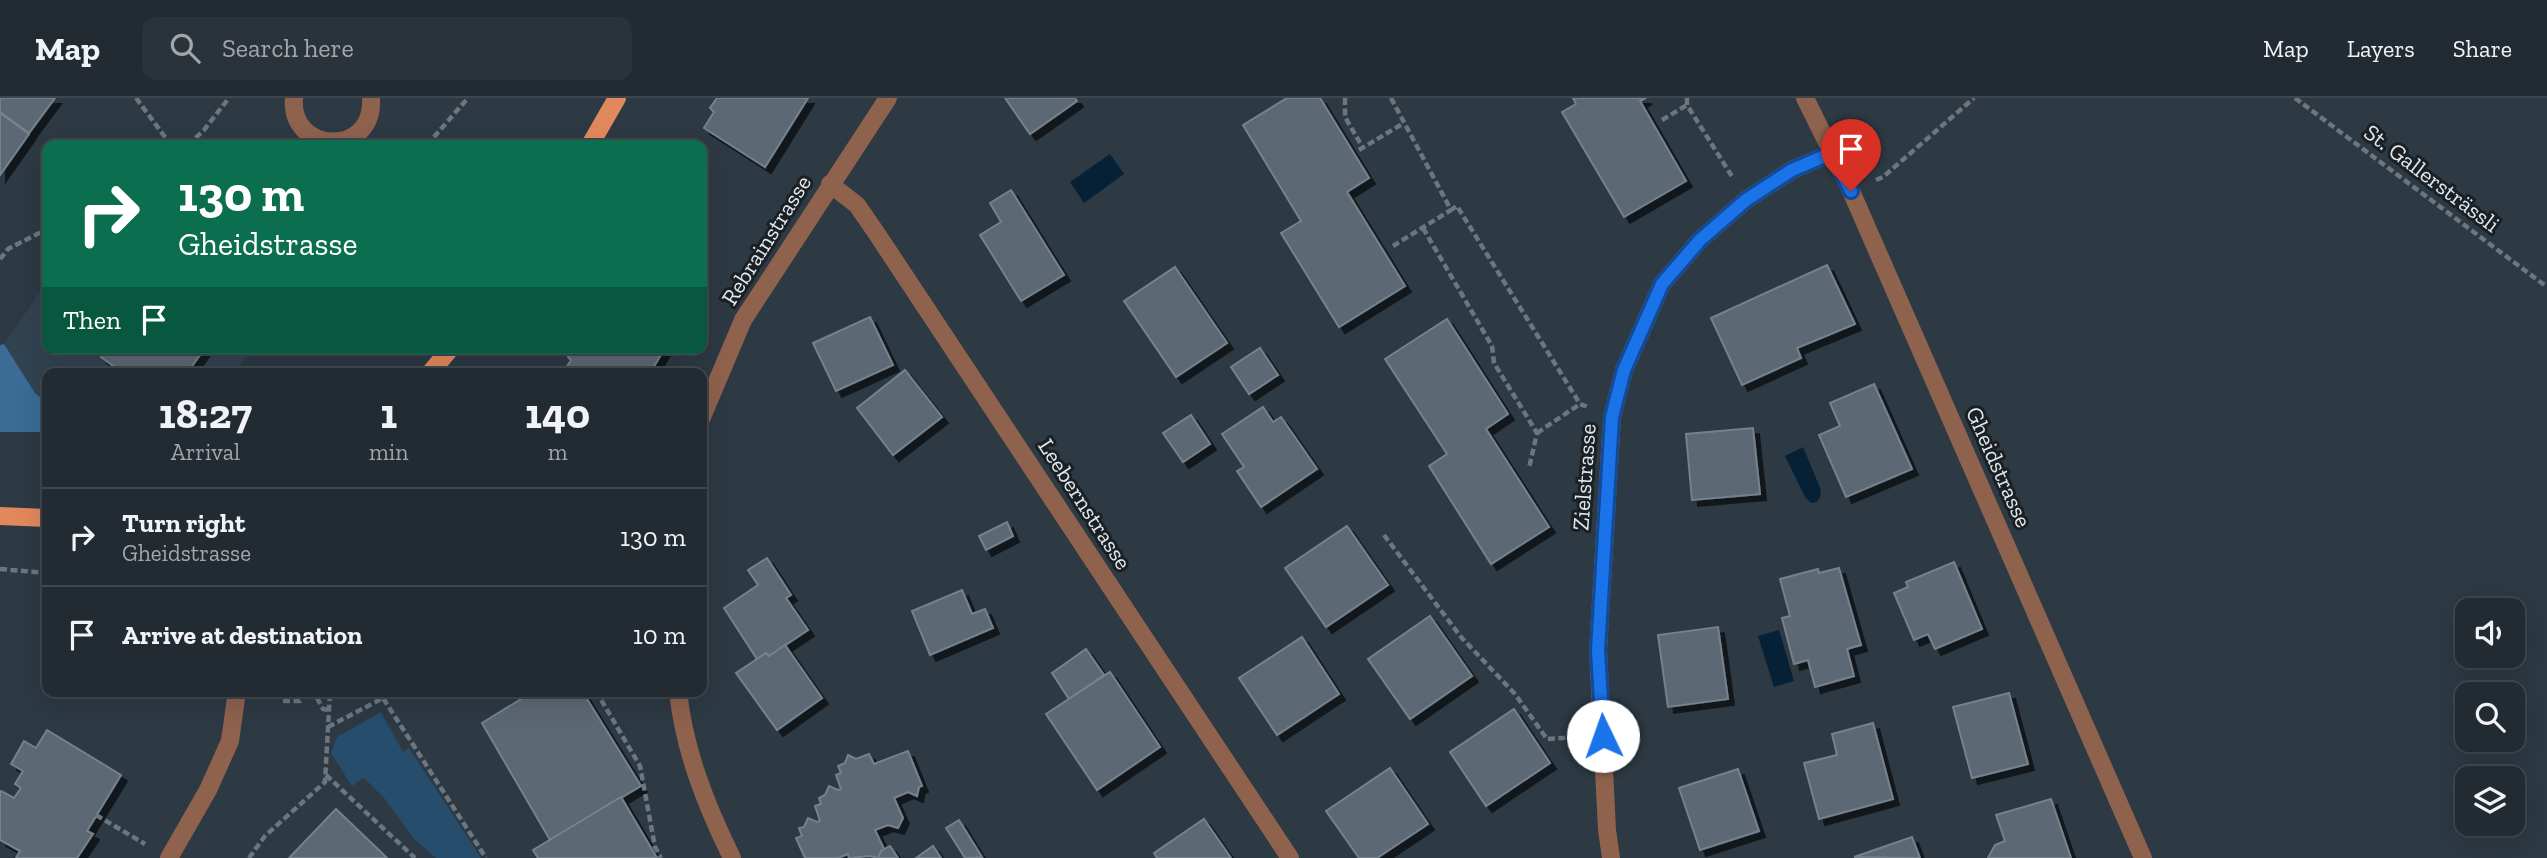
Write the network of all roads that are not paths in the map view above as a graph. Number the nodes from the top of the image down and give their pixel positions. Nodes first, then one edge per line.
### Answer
1 (294, 98) edge
2 (371, 98) edge
3 (617, 98) edge
4 (888, 98) edge
5 (1805, 98) edge
6 (321, 140) edge
7 (345, 140) edge
8 (593, 140) edge
9 (1832, 153) junction
10 (830, 184) junction
11 (446, 354) edge
12 (433, 368) edge
13 (707, 405) edge
14 (0, 516) edge
15 (42, 518) edge
16 (236, 697) edge
17 (678, 697) edge
18 (169, 858) edge
19 (732, 858) edge
20 (1290, 858) edge
21 (1611, 858) edge
22 (2143, 858) edge

1 - 6 street
2 - 7 street
3 - 8 main road
4 - 10 street, Rebrainstrasse
5 - 9 street, Gheidstrasse
9 - 21 street, Zielstrasse
9 - 22 street, Gheidstrasse
10 - 13 street, Rebrainstrasse
10 - 20 street, Leebernstrasse
11 - 12 main road
14 - 15 main road
16 - 18 street
17 - 19 street

